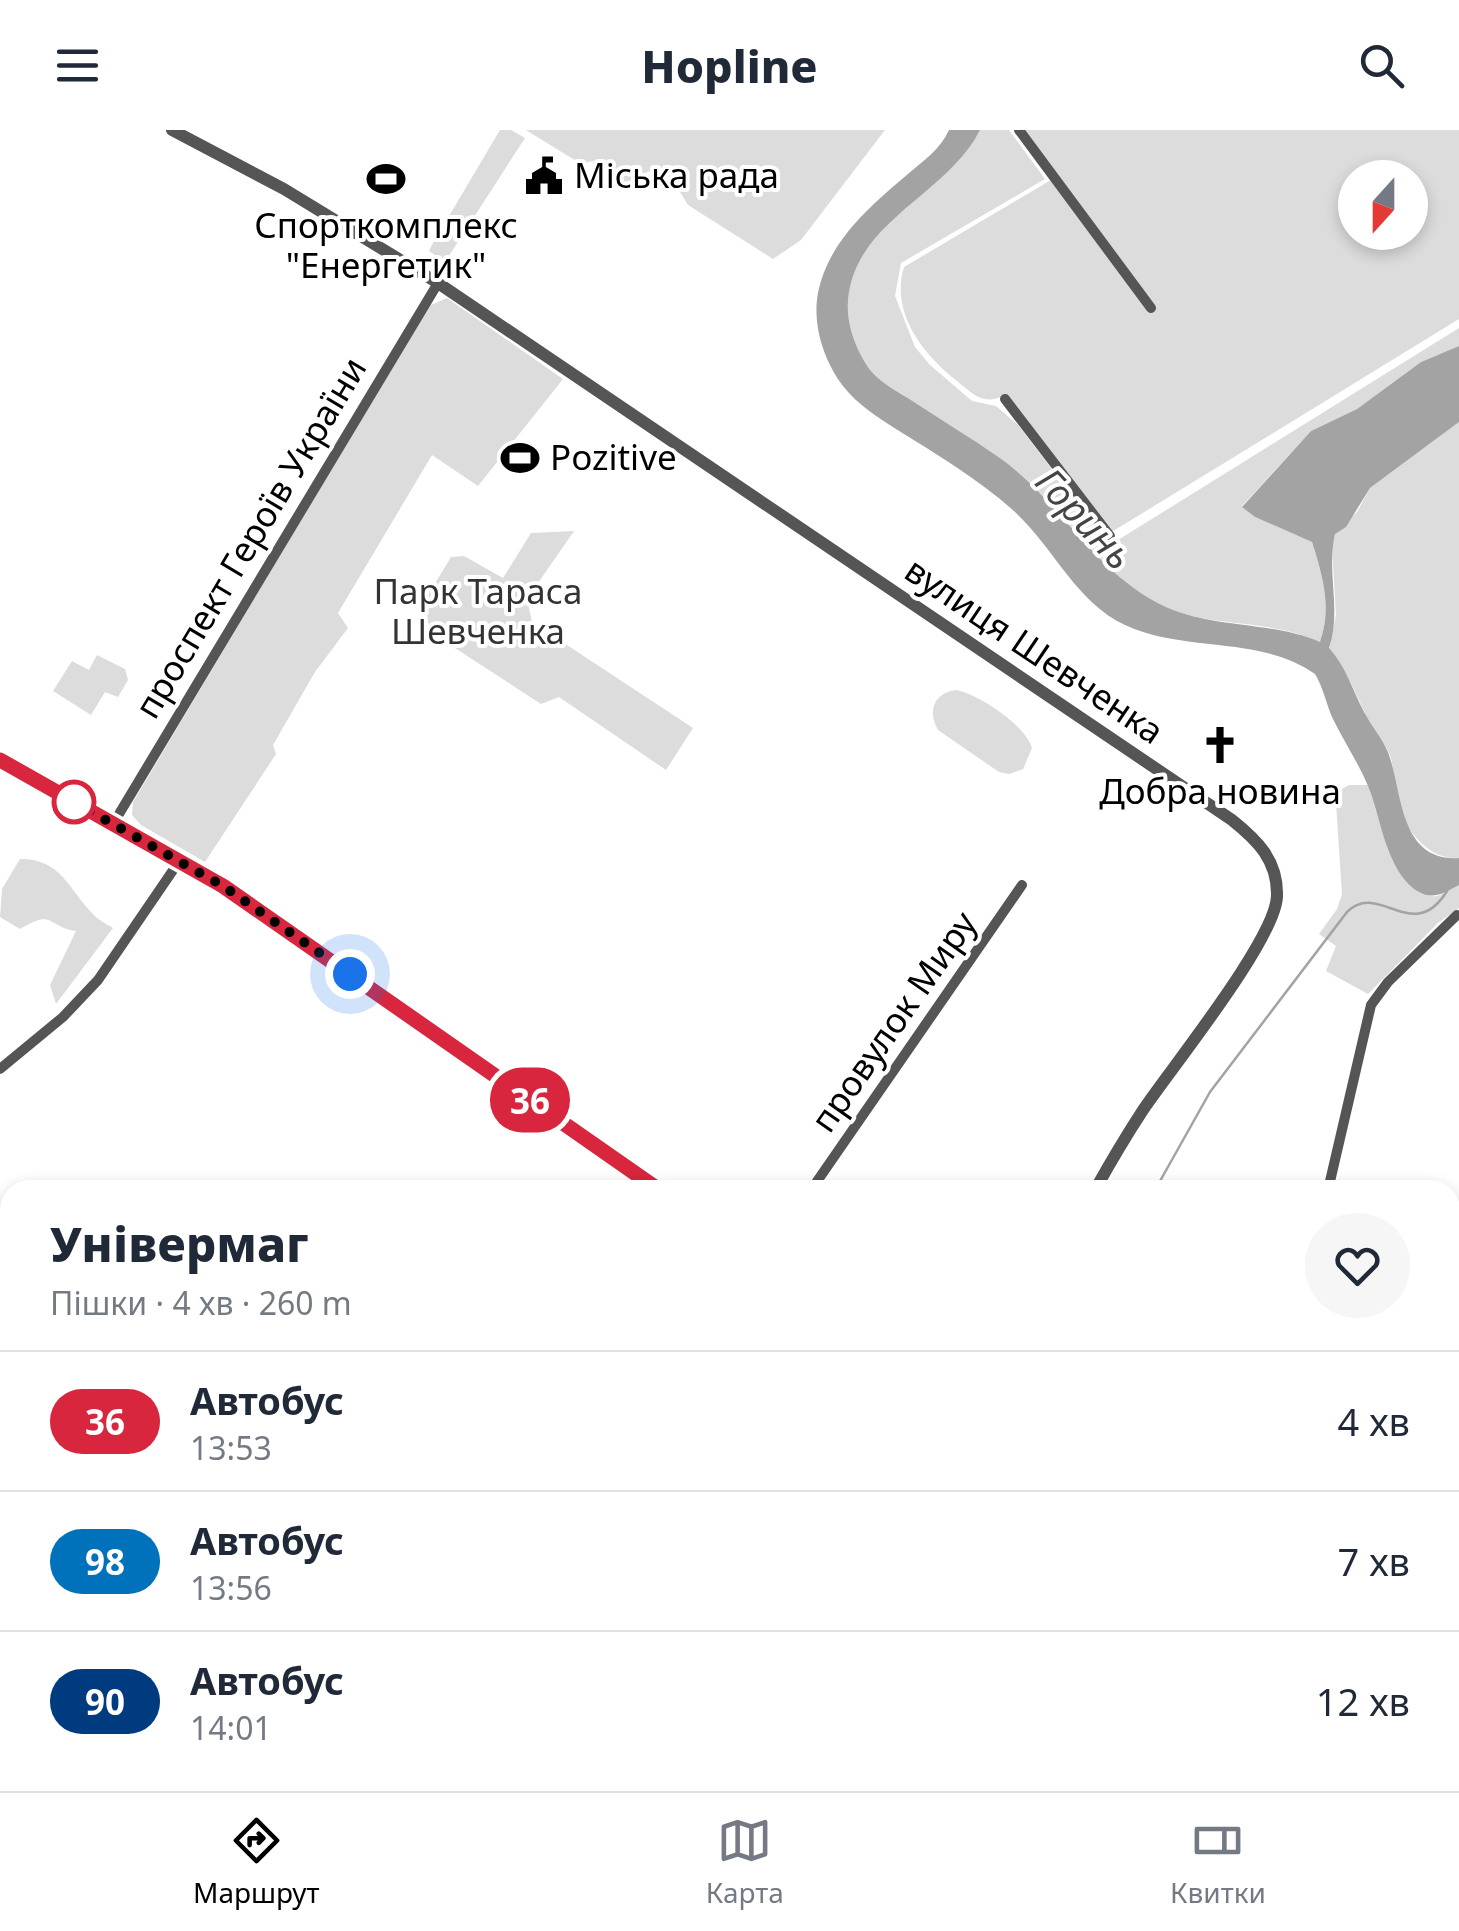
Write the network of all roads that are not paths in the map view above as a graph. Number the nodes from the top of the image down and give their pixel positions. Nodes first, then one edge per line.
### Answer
1 (172, 130) edge
2 (1019, 130) edge
3 (438, 283) junction
4 (1151, 308) dead end
5 (1005, 398) dead end
6 (1110, 536) dead end
7 (0, 760) edge
8 (114, 824) junction
9 (180, 860) junction
10 (1022, 885) dead end
11 (1456, 916) dead end
12 (0, 1069) edge
13 (645, 1180) edge
14 (818, 1180) edge
15 (1101, 1180) edge
16 (1330, 1180) edge

1 - 3 street, вулиця Шевченка
2 - 4 street
3 - 8 street, проспект Героїв України
3 - 15 street, вулиця Шевченка
5 - 6 street
7 - 8 main road
8 - 9 main road
9 - 12 street
9 - 13 main road
10 - 14 street, провулок Миру
11 - 16 street

